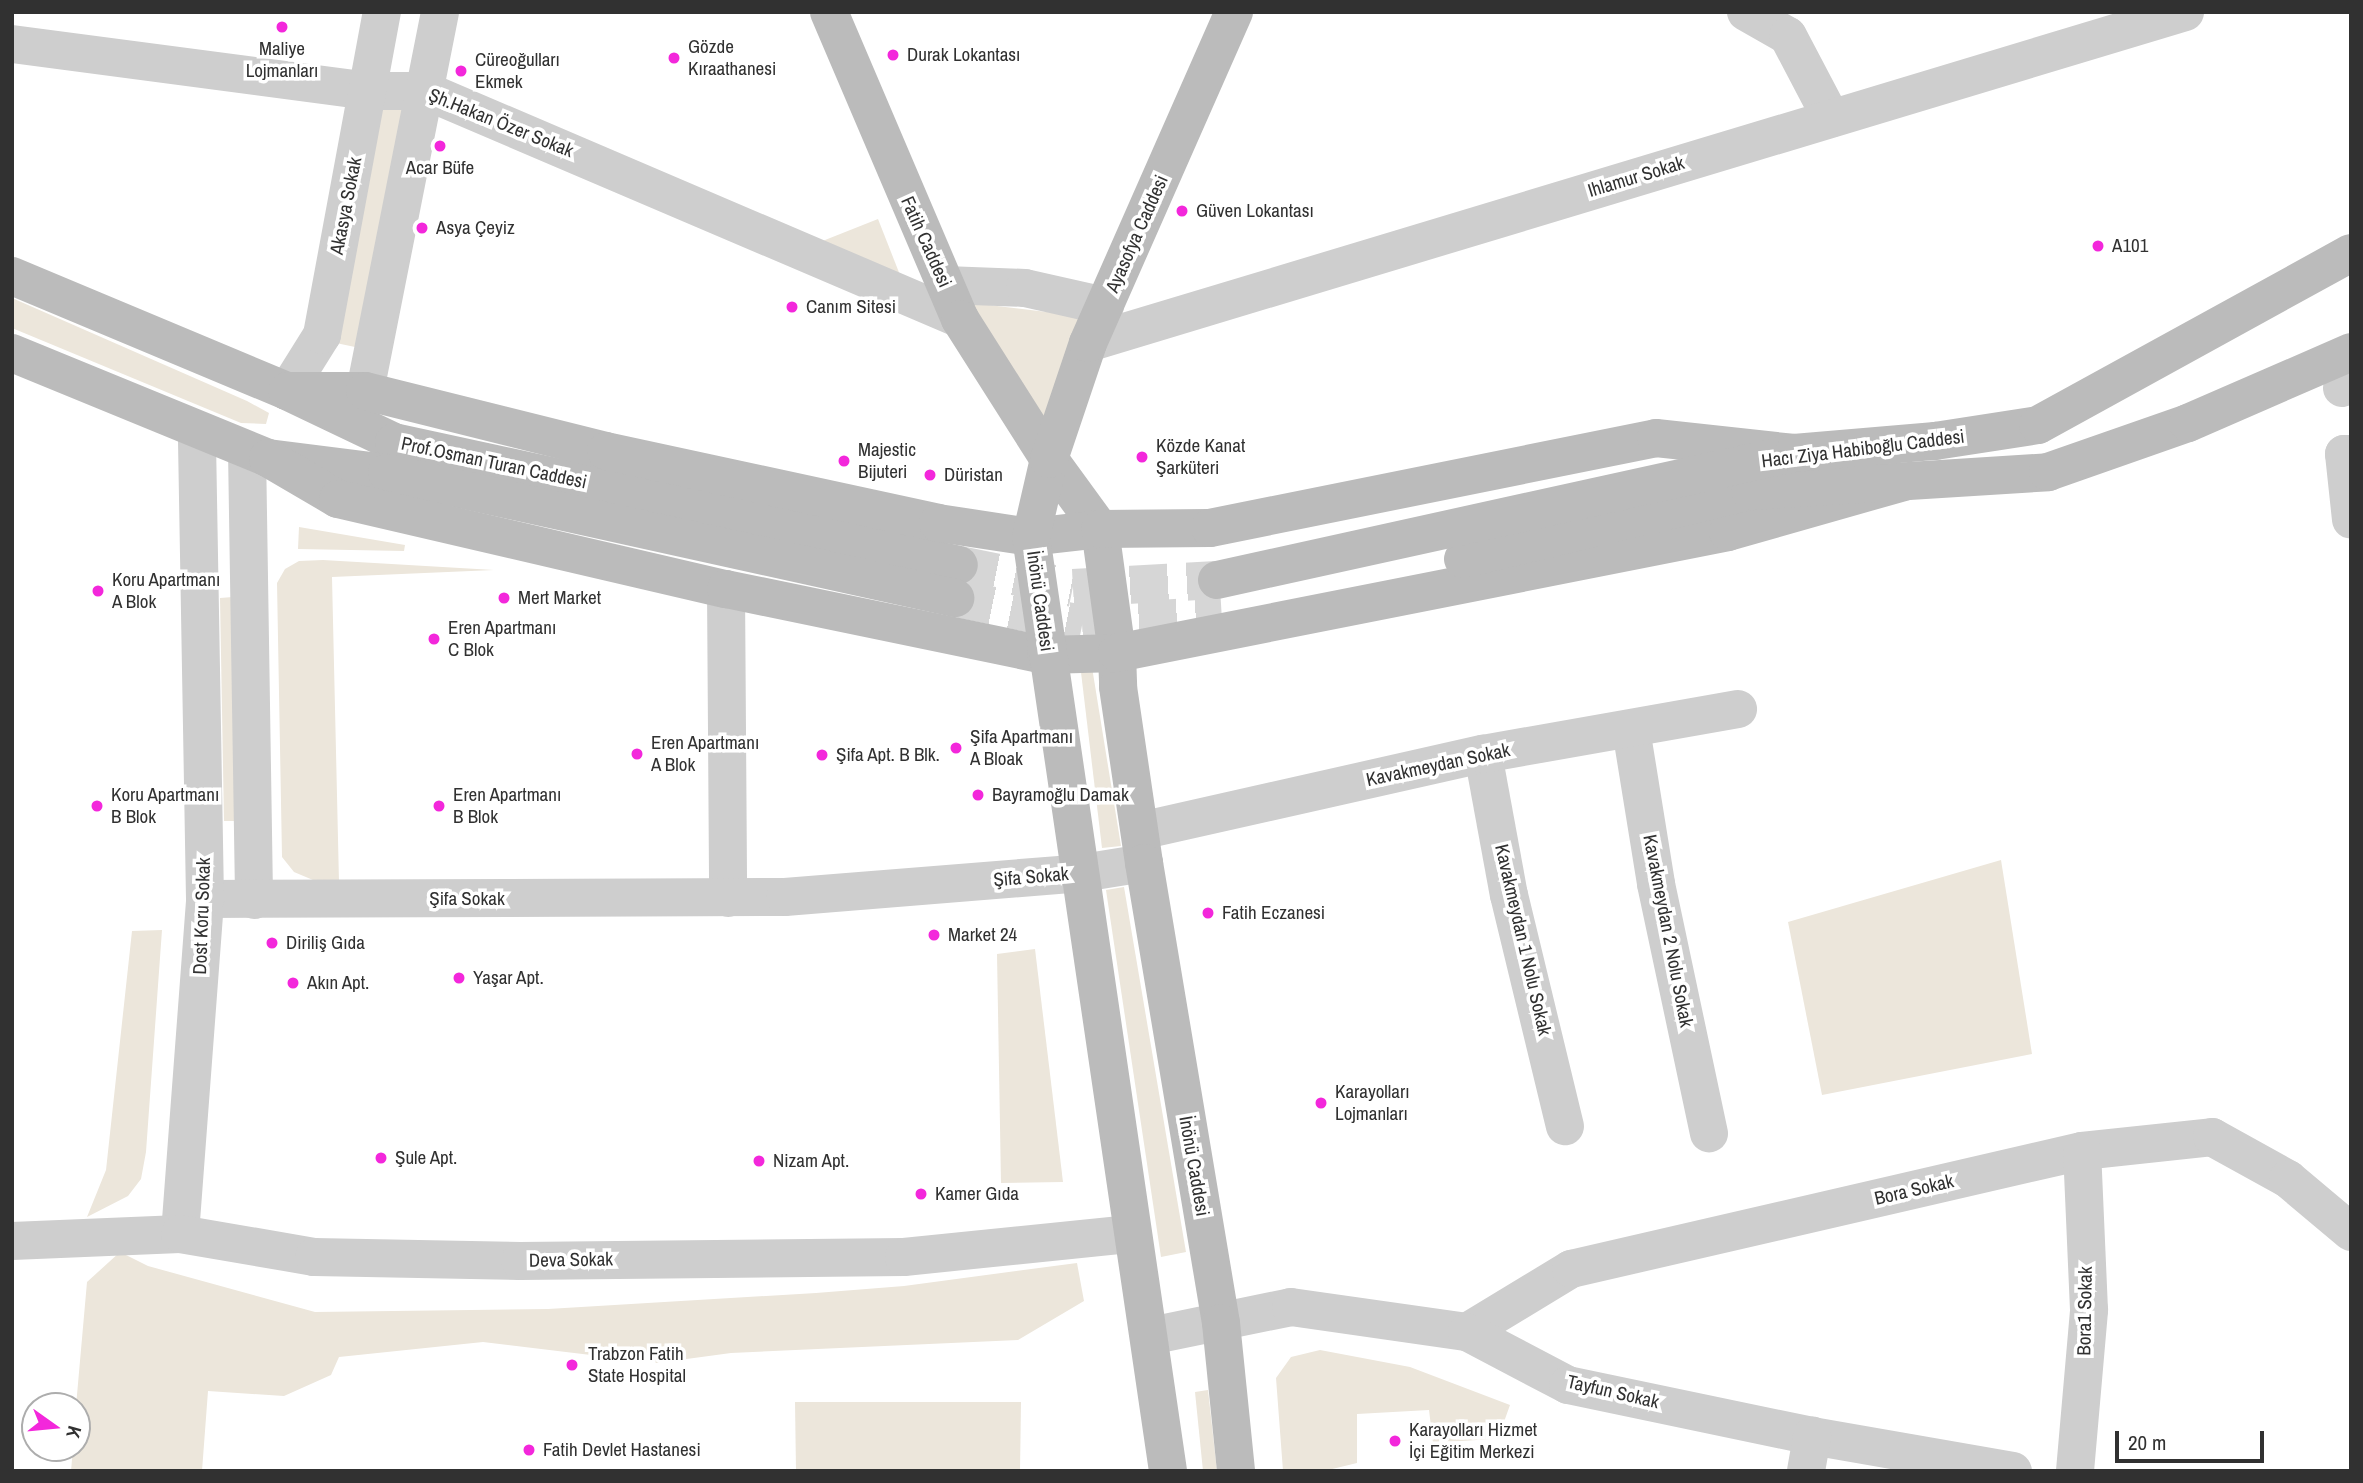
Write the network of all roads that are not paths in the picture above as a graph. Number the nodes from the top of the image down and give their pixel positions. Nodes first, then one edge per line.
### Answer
1 (382, 12) edge
2 (440, 12) edge
3 (828, 12) edge
4 (1234, 12) edge
5 (1746, 12) edge
6 (2171, 14) edge
7 (12, 44) edge
8 (426, 90) junction
9 (369, 91) junction
10 (1831, 118) junction
11 (2351, 253) edge
12 (12, 276) edge
13 (953, 302) junction
14 (1105, 306) junction
15 (1088, 343) junction
16 (12, 353) edge
17 (2347, 370) edge
18 (287, 391) junction
19 (365, 391) junction
20 (197, 430) junction
21 (1794, 453) junction
22 (258, 454) junction
23 (2348, 454) edge
24 (1049, 459) junction
25 (1905, 482) junction
26 (2351, 520) edge
27 (1100, 529) junction
28 (1031, 537) junction
29 (726, 589) junction
30 (1117, 653) junction
31 (1046, 655) junction
32 (1738, 709) dead end
33 (1631, 729) junction
34 (1483, 754) junction
35 (1142, 847) junction
36 (1082, 873) junction
37 (728, 898) junction
38 (205, 899) junction
39 (254, 900) junction
40 (1565, 1126) dead end
41 (1709, 1133) dead end
42 (2082, 1151) junction
43 (2351, 1232) edge
44 (180, 1234) junction
45 (1131, 1234) junction
46 (12, 1241) edge
47 (1221, 1323) junction
48 (1467, 1332) junction
49 (1150, 1336) junction
50 (1809, 1453) edge
51 (1168, 1471) edge
52 (1237, 1471) edge
53 (2013, 1471) edge
54 (2075, 1471) edge

1 - 9 street, Akasya Sokak
2 - 8 street
3 - 13 main road, Fatih Caddesi
4 - 14 main road, Ayasofya Caddesi
5 - 10 street
6 - 10 street, Ihlamur Sokak
7 - 9 street, Şh.Hakan Özer Sokak
8 - 9 street, Şh.Hakan Özer Sokak
8 - 13 street, Şh.Hakan Özer Sokak
8 - 19 street
9 - 18 street, Akasya Sokak
10 - 15 street, Ihlamur Sokak
11 - 21 main road, Hacı Ziya Habiboğlu Caddesi
12 - 18 main road, Prof.Osman Turan Caddesi
13 - 14 street
13 - 24 main road, Fatih Caddesi
14 - 15 main road, Ayasofya Caddesi
15 - 24 main road, Ayasofya Caddesi
16 - 20 main road, Prof.Osman Turan Caddesi
17 - 25 main road, Hacı Ziya Habiboğlu Caddesi
18 - 19 main road
18 - 22 main road, Prof.Osman Turan Caddesi
19 - 28 main road
20 - 22 main road, Prof.Osman Turan Caddesi
20 - 38 street, Dost Koru Sokak
21 - 25 main road, Hacı Ziya Habiboğlu Caddesi
21 - 27 main road
22 - 29 main road
22 - 39 street
23 - 26 street
24 - 27 main road, İnönü Caddesi
24 - 28 main road, İnönü Caddesi
25 - 30 main road
27 - 28 main road
27 - 30 main road, İnönü Caddesi
28 - 31 main road, İnönü Caddesi
29 - 31 main road
29 - 37 street
30 - 31 main road
30 - 35 main road, İnönü Caddesi
31 - 36 main road, İnönü Caddesi
32 - 33 street, Kavakmeydan Sokak
33 - 34 street, Kavakmeydan Sokak
33 - 41 street, Kavakmeydan 2 Nolu Sokak
34 - 35 street, Kavakmeydan Sokak
34 - 40 street, Kavakmeydan 1 Nolu Sokak
35 - 36 street
35 - 47 main road, İnönü Caddesi
36 - 37 street, Şifa Sokak
36 - 45 main road, İnönü Caddesi
37 - 39 street, Şifa Sokak
38 - 39 street, Şifa Sokak
38 - 44 street, Dost Koru Sokak
42 - 43 street, Bora Sokak
42 - 48 street, Bora Sokak
42 - 54 street, Bora1 Sokak
44 - 45 street, Deva Sokak
44 - 46 street, Deva Sokak
45 - 49 main road, İnönü Caddesi
47 - 48 street, Tayfun Sokak
47 - 49 street, Tayfun Sokak
47 - 52 main road, İnönü Caddesi
48 - 50 street, Tayfun Sokak
49 - 51 main road, İnönü Caddesi
50 - 53 street, Tayfun Sokak

